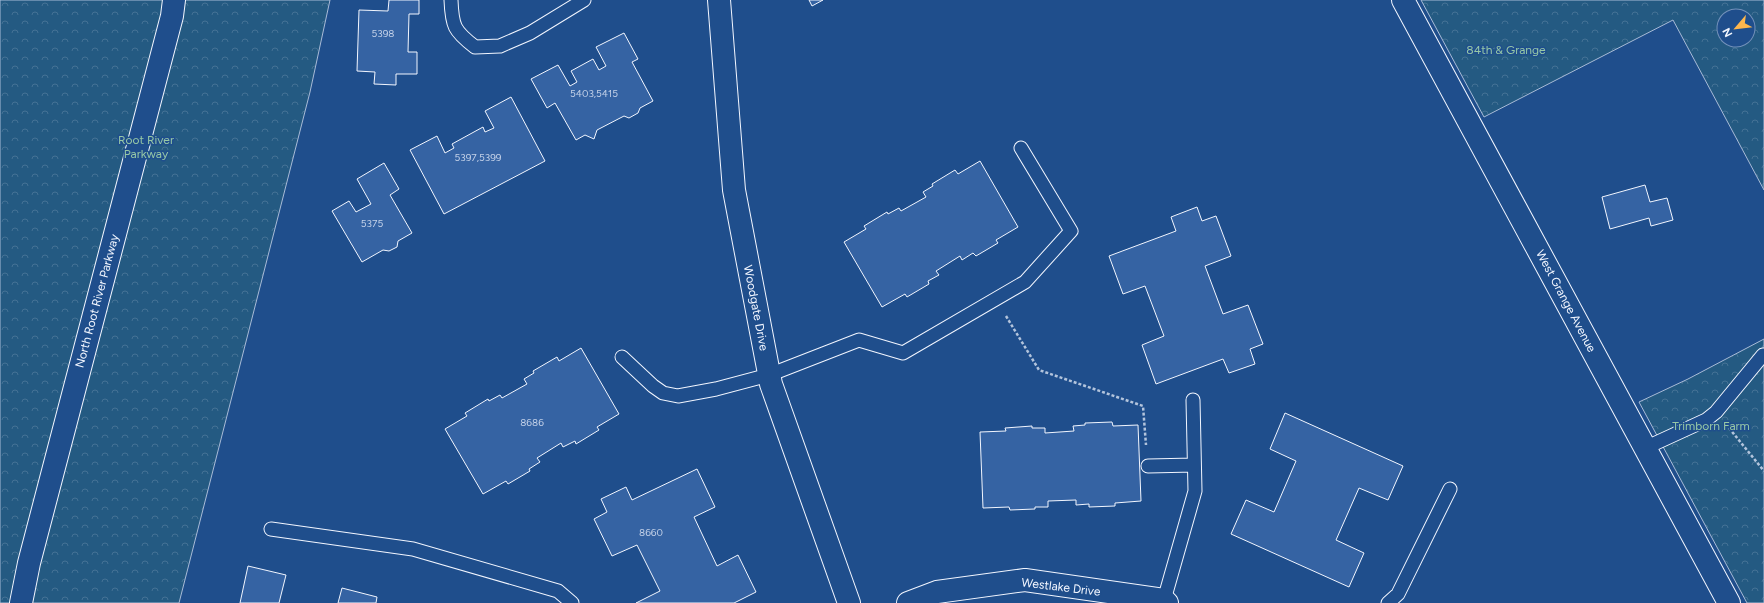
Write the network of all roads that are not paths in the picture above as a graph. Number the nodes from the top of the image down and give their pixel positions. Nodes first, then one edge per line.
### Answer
1 (174, 0) edge
2 (451, 0) edge
3 (584, 0) edge
4 (719, 0) edge
5 (1403, 0) edge
6 (1021, 148) dead end
7 (1763, 355) dead end
8 (622, 357) dead end
9 (769, 375) junction
10 (1193, 400) dead end
11 (1645, 448) junction
12 (1194, 465) junction
13 (1148, 466) road end
14 (1450, 489) dead end
15 (271, 529) dead end
16 (1166, 602) edge
17 (21, 603) edge
18 (572, 603) edge
19 (849, 603) edge
20 (908, 603) edge
21 (1388, 603) edge
22 (1729, 603) edge

1 - 17 street, North Root River Parkway
2 - 3 lane
4 - 9 street, Woodgate Drive
5 - 11 street, West Grange Avenue
6 - 9 lane
7 - 11 lane
8 - 9 lane
9 - 19 street, Woodgate Drive
10 - 12 lane
11 - 22 street, West Grange Avenue
12 - 13 lane
12 - 16 lane
14 - 21 lane
15 - 18 lane
16 - 20 street, Westlake Drive

